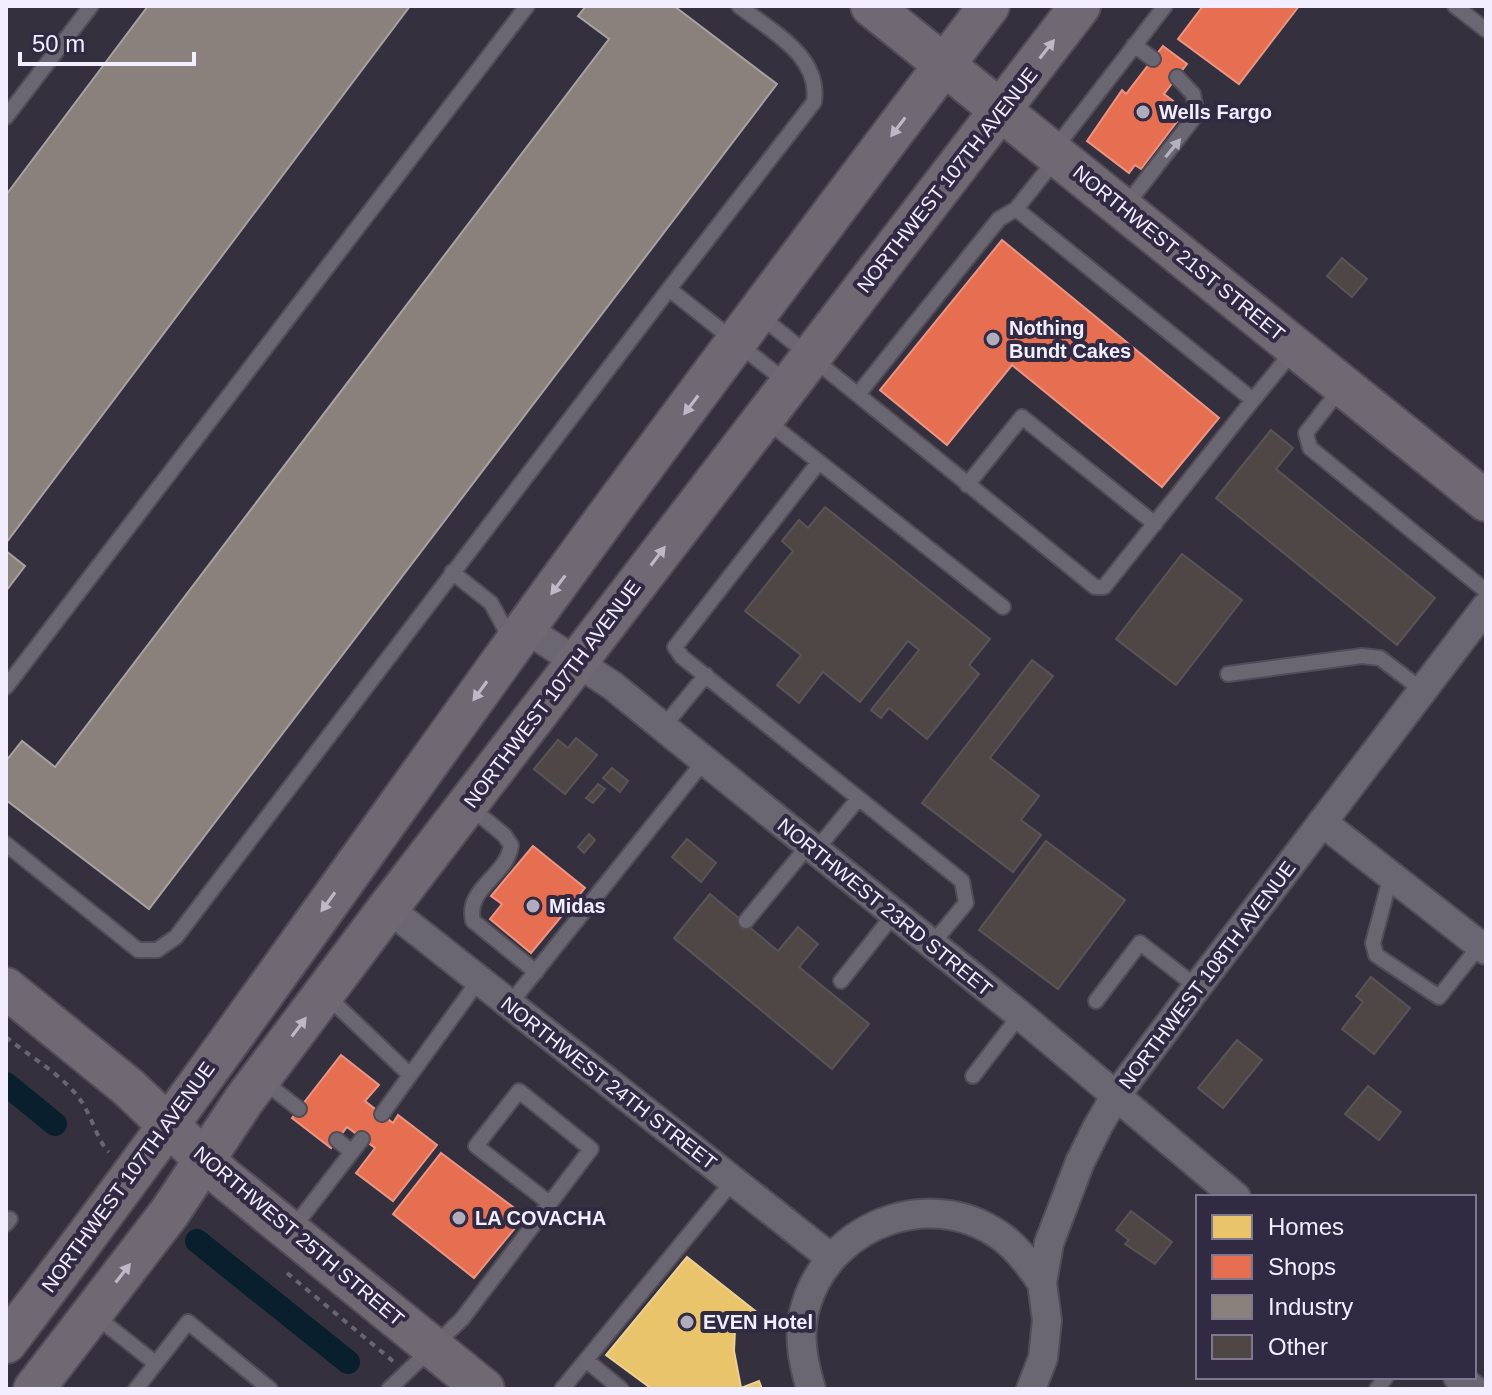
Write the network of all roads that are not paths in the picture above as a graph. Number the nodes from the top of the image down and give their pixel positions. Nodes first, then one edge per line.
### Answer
1 (91, 6) edge
2 (527, 6) edge
3 (739, 6) edge
4 (871, 6) edge
5 (989, 6) edge
6 (1080, 6) edge
7 (1165, 6) edge
8 (1455, 6) edge
9 (1486, 30) edge
10 (1134, 45) junction
11 (1153, 59) dead end
12 (944, 65) junction
13 (1177, 77) dead end
14 (1001, 109) junction
15 (6, 117) edge
16 (1056, 154) junction
17 (1124, 208) junction
18 (1016, 209) junction
19 (669, 289) junction
20 (748, 328) junction
21 (1296, 347) junction
22 (801, 370) junction
23 (1344, 385) junction
24 (859, 393) junction
25 (1253, 400) junction
26 (763, 418) junction
27 (819, 462) junction
28 (967, 485) junction
29 (1486, 501) edge
30 (1155, 524) junction
31 (452, 572) junction
32 (1486, 591) edge
33 (1003, 607) dead end
34 (1486, 607) edge
35 (519, 636) junction
36 (576, 663) junction
37 (1228, 674) dead end
38 (706, 675) junction
39 (6, 687) edge
40 (1422, 690) junction
41 (663, 727) junction
42 (705, 760) junction
43 (858, 799) junction
44 (467, 805) junction
45 (1322, 822) junction
46 (6, 844) edge
47 (812, 848) junction
48 (1391, 875) junction
49 (388, 908) junction
50 (894, 914) junction
51 (746, 921) dead end
52 (932, 944) junction
53 (1483, 947) edge
54 (536, 972) junction
55 (479, 980) junction
56 (841, 981) dead end
57 (1197, 987) junction
58 (6, 988) edge
59 (324, 993) junction
60 (1096, 1001) dead end
61 (509, 1005) junction
62 (1020, 1015) junction
63 (410, 1075) junction
64 (973, 1076) dead end
65 (260, 1078) junction
66 (1115, 1097) junction
67 (299, 1109) dead end
68 (382, 1114) dead end
69 (169, 1125) junction
70 (362, 1139) dead end
71 (337, 1140) dead end
72 (352, 1152) junction
73 (203, 1158) junction
74 (733, 1181) junction
75 (1234, 1195) edge
76 (548, 1202) junction
77 (283, 1247) junction
78 (831, 1258) junction
79 (1042, 1283) junction
80 (92, 1313) junction
81 (6, 1343) edge
82 (431, 1346) junction
83 (586, 1360) junction
84 (155, 1363) junction
85 (34, 1389) edge
86 (136, 1389) edge
87 (270, 1389) edge
88 (389, 1389) edge
89 (484, 1389) edge
90 (562, 1389) edge
91 (621, 1389) edge
92 (811, 1389) edge
93 (1031, 1389) edge

1 - 15 lane
2 - 39 lane
3 - 19 lane
4 - 12 main road, NORTHWEST 21ST STREET
5 - 12 main road, NORTHWEST 107TH AVENUE
14 -> 6 main road, NORTHWEST 107TH AVENUE
7 - 10 lane
8 - 9 lane
10 - 11 lane
10 - 16 lane
12 - 14 main road, NORTHWEST 21ST STREET
12 -> 20 main road, NORTHWEST 107TH AVENUE
17 -> 13 lane
14 - 16 main road, NORTHWEST 21ST STREET
14 - 22 main road, NORTHWEST 107TH AVENUE
16 - 17 main road, NORTHWEST 21ST STREET
16 - 18 lane
17 - 21 main road, NORTHWEST 21ST STREET
18 - 24 lane
18 - 25 lane
19 - 20 lane
19 - 31 lane
20 - 22 lane
20 - 22 lane
20 -> 35 main road, NORTHWEST 107TH AVENUE
21 - 23 main road, NORTHWEST 21ST STREET
21 - 25 lane
22 - 24 lane
22 - 26 main road, NORTHWEST 107TH AVENUE
23 - 29 main road, NORTHWEST 21ST STREET
23 - 32 lane
24 - 28 lane
25 - 30 lane
26 - 27 lane
36 -> 26 main road, NORTHWEST 107TH AVENUE
27 - 33 lane
27 - 38 lane
28 - 30 lane
28 - 30 lane
31 - 35 lane
31 - 46 lane
34 - 40 street, NORTHWEST 108TH AVENUE
35 - 36 street, NORTHWEST 23RD STREET
35 -> 69 main road, NORTHWEST 107TH AVENUE
36 - 41 street, NORTHWEST 23RD STREET
36 - 44 main road, NORTHWEST 107TH AVENUE
37 - 40 lane
38 - 41 lane
38 - 43 lane
40 - 45 street, NORTHWEST 108TH AVENUE
41 - 42 street, NORTHWEST 23RD STREET
42 - 47 street, NORTHWEST 23RD STREET
42 - 54 lane
43 - 47 lane
43 - 52 lane
44 - 49 main road, NORTHWEST 107TH AVENUE
44 - 54 lane
45 - 48 street
45 - 57 street, NORTHWEST 108TH AVENUE
47 - 50 street, NORTHWEST 23RD STREET
47 - 51 lane
48 - 53 street
48 - 53 lane
49 - 55 street, NORTHWEST 24TH STREET
49 - 59 main road, NORTHWEST 107TH AVENUE
50 - 52 street, NORTHWEST 23RD STREET
50 - 56 lane
52 - 62 street, NORTHWEST 23RD STREET
54 - 61 lane
55 - 61 street, NORTHWEST 24TH STREET
55 - 63 lane
57 - 60 lane
57 - 66 street, NORTHWEST 108TH AVENUE
58 - 69 main road, NORTHWEST 25TH STREET
59 - 63 lane
65 -> 59 main road, NORTHWEST 107TH AVENUE
61 - 74 street, NORTHWEST 24TH STREET
62 - 64 lane
62 - 66 street, NORTHWEST 23RD STREET
63 - 68 lane
65 - 67 lane
65 - 73 main road, NORTHWEST 107TH AVENUE
66 - 75 street, NORTHWEST 23RD STREET
66 - 79 street, NORTHWEST 108TH AVENUE
69 - 73 main road, NORTHWEST 25TH STREET
69 - 81 main road, NORTHWEST 107TH AVENUE
70 - 72 lane
71 - 72 lane
72 - 77 lane
73 - 77 main road, NORTHWEST 25TH STREET
80 -> 73 main road, NORTHWEST 107TH AVENUE
74 - 78 street, NORTHWEST 24TH STREET
74 - 83 lane
76 - 76 lane
76 - 82 lane
77 - 82 main road, NORTHWEST 25TH STREET
78 - 79 street
78 - 92 street
79 - 93 street, NORTHWEST 108TH AVENUE
80 - 84 lane
80 - 85 main road, NORTHWEST 107TH AVENUE
82 - 88 lane
82 - 89 main road, NORTHWEST 25TH STREET
83 - 90 lane
83 - 91 lane
84 - 86 lane
84 - 87 lane

